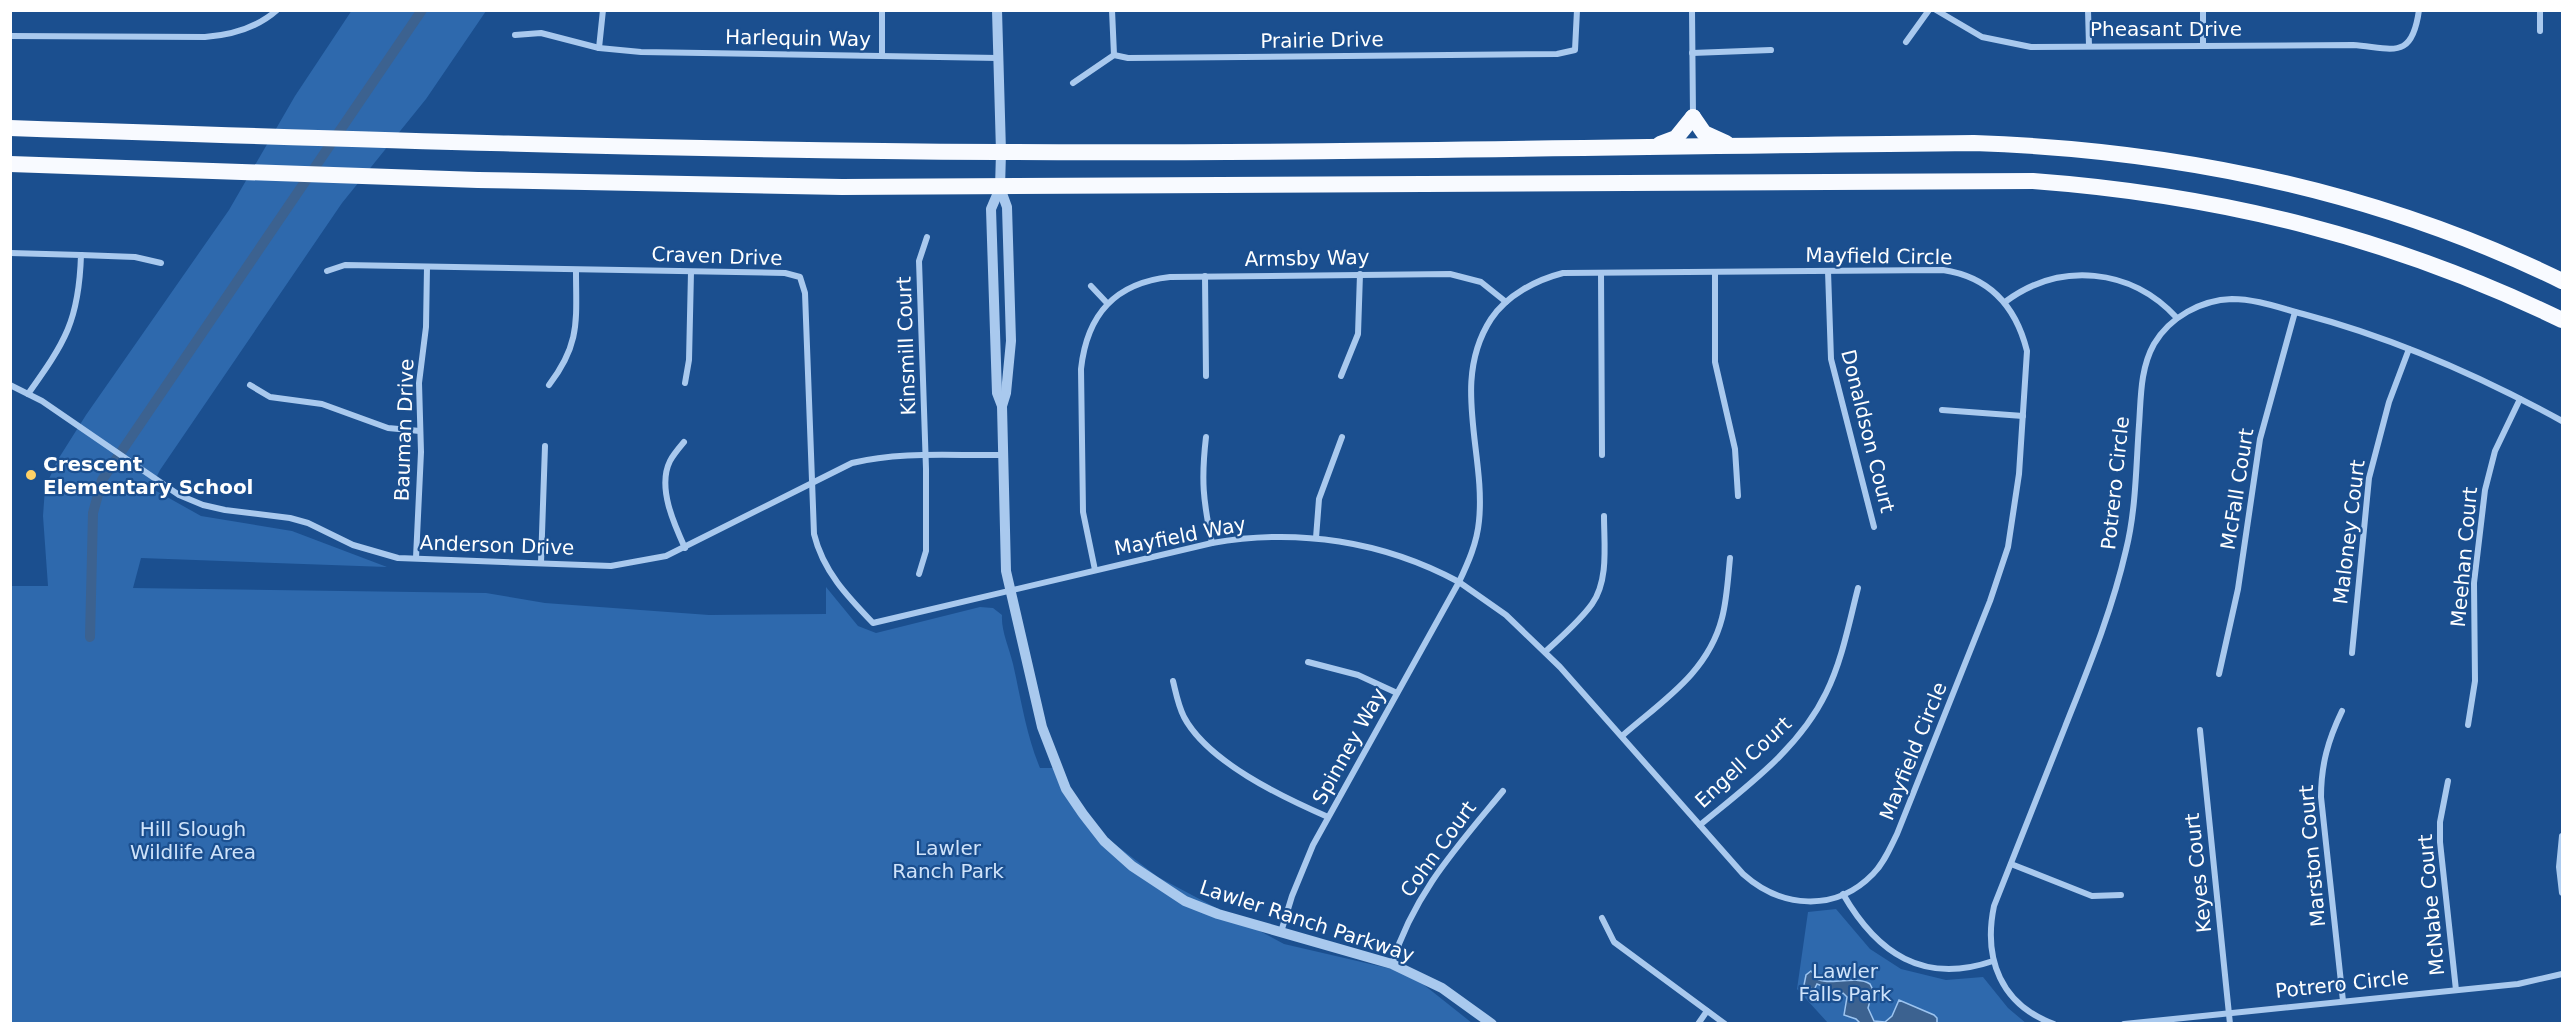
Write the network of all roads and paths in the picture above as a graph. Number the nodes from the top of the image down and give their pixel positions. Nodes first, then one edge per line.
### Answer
1 (277, 10) edge
2 (603, 10) edge
3 (882, 10) edge
4 (997, 10) edge
5 (1112, 10) edge
6 (1577, 10) edge
7 (1692, 10) edge
8 (1929, 10) edge
9 (1936, 10) edge
10 (2088, 10) edge
11 (2203, 10) edge
12 (2419, 10) edge
13 (2540, 10) edge
14 (2540, 31) dead end
15 (515, 35) dead end
16 (10, 36) edge
17 (1906, 42) dead end
18 (2203, 45) junction
19 (2089, 46) junction
20 (599, 48) junction
21 (1771, 50) dead end
22 (1692, 52) junction
23 (1114, 55) junction
24 (882, 56) junction
25 (998, 58) junction
26 (1073, 83) dead end
27 (1693, 117) junction
28 (10, 128) edge
29 (1732, 146) junction
30 (1652, 147) junction
31 (1001, 152) junction
32 (10, 164) edge
33 (1000, 188) junction
34 (927, 237) dead end
35 (10, 253) edge
36 (81, 255) junction
37 (161, 263) dead end
38 (427, 267) junction
39 (576, 270) junction
40 (327, 271) dead end
41 (1828, 271) junction
42 (691, 272) junction
43 (1715, 272) junction
44 (1601, 273) junction
45 (1360, 274) junction
46 (1205, 276) junction
47 (2562, 281) edge
48 (1091, 286) dead end
49 (1506, 302) junction
50 (2005, 302) junction
51 (1107, 303) junction
52 (2295, 312) junction
53 (2176, 318) junction
54 (2562, 320) edge
55 (2409, 349) junction
56 (1206, 376) dead end
57 (1341, 376) dead end
58 (685, 383) dead end
59 (10, 385) edge
60 (250, 385) dead end
61 (549, 385) dead end
62 (28, 394) junction
63 (2520, 399) junction
64 (1002, 406) junction
65 (1942, 410) dead end
66 (2023, 417) junction
67 (2562, 422) edge
68 (420, 431) junction
69 (1206, 437) dead end
70 (1342, 437) dead end
71 (684, 442) dead end
72 (545, 446) dead end
73 (926, 454) junction
74 (1002, 455) junction
75 (1602, 455) dead end
76 (812, 482) junction
77 (1738, 496) dead end
78 (1604, 516) dead end
79 (1874, 527) dead end
80 (1316, 538) junction
81 (1212, 543) junction
82 (685, 548) junction
83 (416, 558) junction
84 (1730, 558) dead end
85 (541, 563) junction
86 (1095, 570) junction
87 (919, 574) dead end
88 (1459, 582) junction
89 (1858, 588) dead end
90 (1011, 590) junction
91 (1545, 652) junction
92 (2352, 653) dead end
93 (1308, 662) dead end
94 (2219, 674) dead end
95 (1173, 681) dead end
96 (1397, 693) junction
97 (2342, 711) dead end
98 (2468, 725) dead end
99 (2200, 730) dead end
100 (1622, 736) junction
101 (2448, 781) dead end
102 (1503, 791) dead end
103 (1328, 818) junction
104 (1700, 825) junction
105 (2562, 836) edge
106 (2010, 864) junction
107 (2562, 893) edge
108 (1843, 894) junction
109 (2121, 895) dead end
110 (1602, 918) dead end
111 (1281, 932) junction
112 (1993, 961) junction
113 (1392, 964) junction
114 (2562, 974) edge
115 (2456, 990) junction
116 (2343, 1001) junction
117 (1707, 1011) junction
118 (2229, 1012) junction
119 (1492, 1023) edge
120 (1698, 1023) edge
121 (1725, 1023) edge
122 (2054, 1023) edge
123 (2124, 1023) edge
124 (2230, 1023) edge

1 - 16 street
2 - 20 street
3 - 24 street
4 - 25 street, Lawler Ranch Parkway
5 - 23 street
6 - 23 street, Prairie Drive
7 - 22 street
8 - 17 street
9 - 19 street, Pheasant Drive
10 - 19 street
11 - 18 street
12 - 18 street, Pheasant Drive
13 - 14 street
15 - 20 street, Harlequin Way
18 - 19 street, Pheasant Drive
20 - 24 street, Harlequin Way
21 - 22 street
22 - 27 street
23 - 26 street
24 - 25 street, Harlequin Way
25 - 31 street, Lawler Ranch Parkway
27 - 29 highway
27 - 30 highway
28 - 31 highway
29 - 30 highway
29 - 47 highway
30 - 31 highway
31 - 33 street, Lawler Ranch Parkway
32 - 33 highway
33 - 54 highway
33 - 64 street, Lawler Ranch Parkway
33 - 64 street, Lawler Ranch Parkway
34 - 73 street, Kinsmill Court
35 - 36 street
36 - 37 street
36 - 62 street
38 - 39 street, Craven Drive
38 - 40 street, Craven Drive
38 - 68 street, Bauman Drive
39 - 42 street, Craven Drive
39 - 61 street
41 - 43 street, Mayfield Circle
41 - 50 street, Mayfield Circle
41 - 79 street, Donaldson Court
42 - 58 street
42 - 76 street, Craven Drive
43 - 44 street, Mayfield Circle
43 - 77 street
44 - 49 street, Mayfield Circle
44 - 75 street
45 - 46 street, Armsby Way
45 - 49 street, Armsby Way
45 - 57 street
46 - 51 street, Armsby Way
46 - 56 street
48 - 51 street
49 - 88 street, Mayfield Circle
50 - 53 street
50 - 66 street, Mayfield Circle
51 - 86 street, Armsby Way
52 - 53 street, Potrero Circle
52 - 55 street, Potrero Circle
52 - 94 street, McFall Court
53 - 106 street, Potrero Circle
55 - 63 street, Potrero Circle
55 - 92 street, Maloney Court
59 - 62 street, Anderson Drive
60 - 68 street
62 - 83 street, Anderson Drive
63 - 67 street, Potrero Circle
63 - 98 street, Meehan Court
64 - 74 street, Lawler Ranch Parkway
65 - 66 street
66 - 108 street, Mayfield Circle
68 - 83 street, Bauman Drive
69 - 81 street
70 - 80 street
71 - 82 street
72 - 85 street
73 - 74 street, Anderson Drive
73 - 76 street, Anderson Drive
73 - 87 street, Kinsmill Court
74 - 90 street, Lawler Ranch Parkway
76 - 82 street, Anderson Drive
76 - 90 street, Mayfield Way
78 - 91 street
80 - 81 street, Mayfield Way
80 - 88 street, Mayfield Way
81 - 86 street, Mayfield Way
82 - 85 street, Anderson Drive
83 - 85 street, Anderson Drive
84 - 100 street
86 - 90 street, Mayfield Way
88 - 91 street, Mayfield Circle
88 - 96 street, Spinney Way
89 - 104 street, Engell Court
90 - 111 street, Lawler Ranch Parkway
91 - 100 street, Mayfield Circle
93 - 96 street
95 - 103 street
96 - 103 street, Spinney Way
97 - 116 street, Marston Court
99 - 118 street, Keyes Court
100 - 104 street, Mayfield Circle
101 - 115 street, McNabe Court
102 - 113 street, Cohn Court
103 - 111 street, Spinney Way
104 - 108 street, Mayfield Circle
105 - 107 street
106 - 109 street
106 - 112 street, Potrero Circle
108 - 112 street
110 - 117 street
111 - 113 street, Lawler Ranch Parkway
112 - 122 street, Potrero Circle
113 - 119 street, Lawler Ranch Parkway
114 - 115 street, Potrero Circle
115 - 116 street, Potrero Circle
116 - 118 street, Potrero Circle
117 - 120 street
117 - 121 street
118 - 123 street, Potrero Circle
118 - 124 street, Keyes Court

